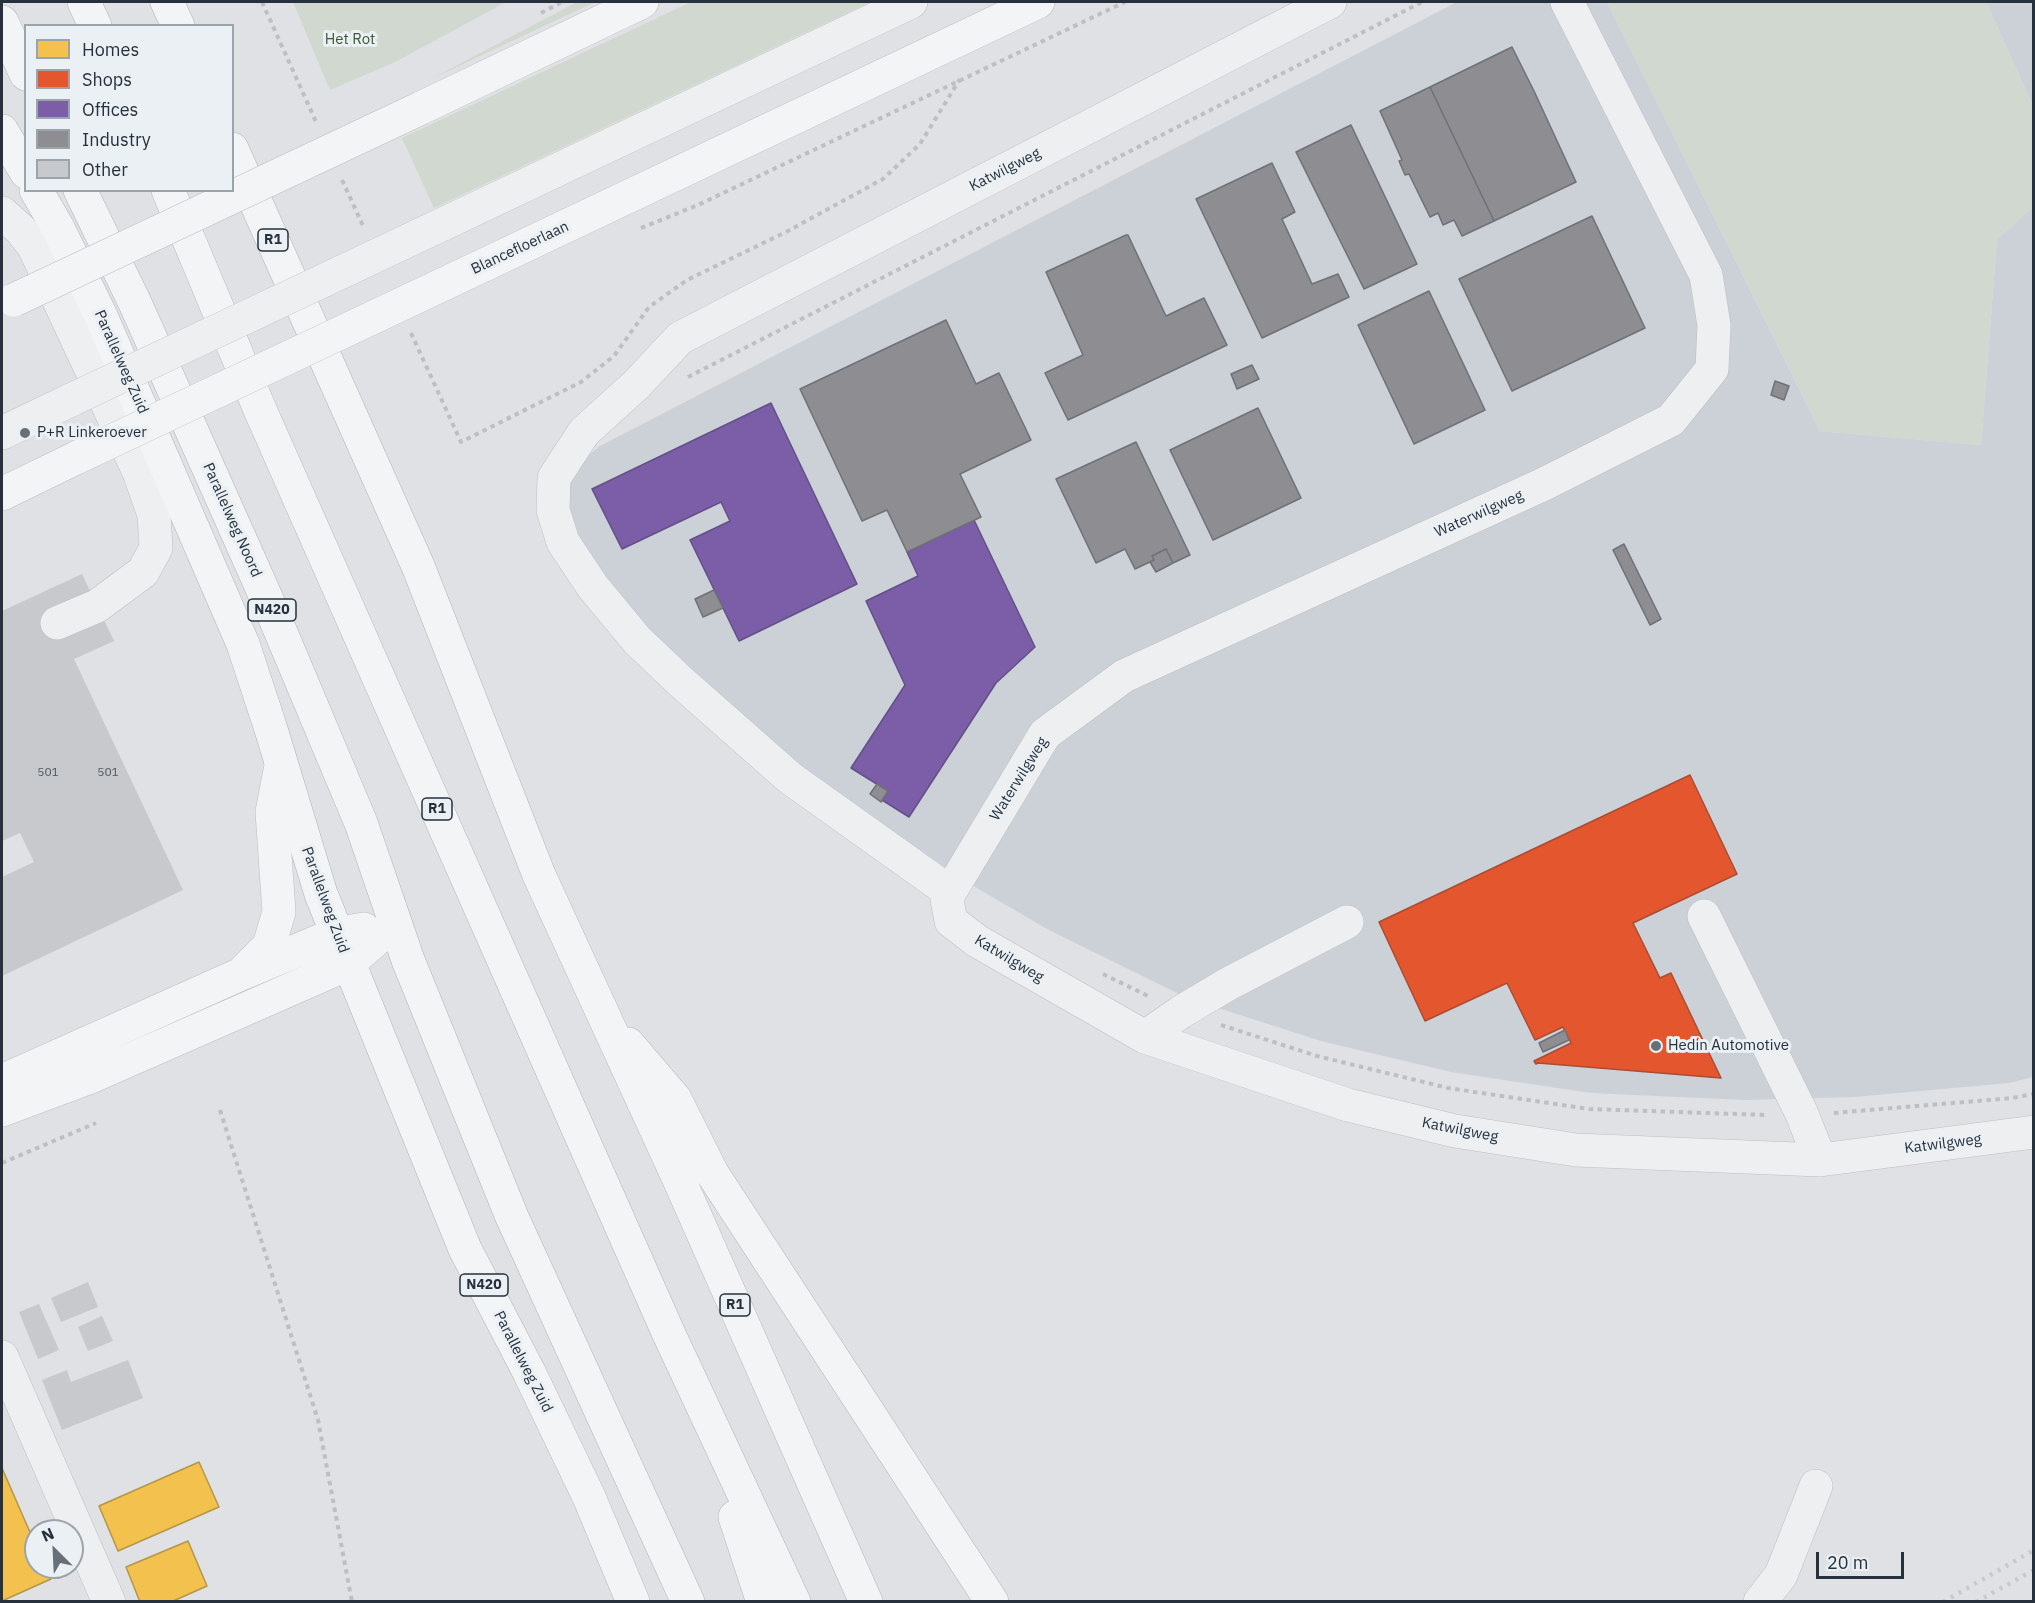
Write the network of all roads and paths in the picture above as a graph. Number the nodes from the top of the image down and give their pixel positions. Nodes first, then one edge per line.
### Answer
1 (84, 2) edge
2 (167, 2) edge
3 (263, 2) edge
4 (642, 2) edge
5 (911, 2) edge
6 (1038, 2) edge
7 (1125, 2) edge
8 (1330, 2) edge
9 (1422, 2) edge
10 (1567, 2) edge
11 (2, 21) edge
12 (94, 24) edge
13 (177, 24) edge
14 (24, 70) edge
15 (960, 79) junction
16 (2, 131) edge
17 (320, 131) dead end
18 (234, 153) edge
19 (24, 169) edge
20 (340, 174) dead end
21 (37, 192) edge
22 (82, 192) edge
23 (169, 192) edge
24 (2, 213) edge
25 (633, 231) dead end
26 (369, 238) dead end
27 (8, 303) edge
28 (407, 324) dead end
29 (695, 374) dead end
30 (2, 433) edge
31 (2, 494) edge
32 (57, 623) dead end
33 (281, 766) junction
34 (949, 896) junction
35 (1704, 916) dead end
36 (1347, 922) dead end
37 (395, 923) junction
38 (336, 934) junction
39 (348, 964) junction
40 (1100, 973) dead end
41 (241, 974) junction
42 (601, 1011) junction
43 (1181, 1012) junction
44 (1145, 1037) junction
45 (2, 1081) edge
46 (2034, 1094) edge
47 (2, 1110) edge
48 (220, 1110) dead end
49 (1802, 1114) junction
50 (96, 1123) dead end
51 (2034, 1132) edge
52 (1820, 1160) junction
53 (2, 1163) edge
54 (668, 1332) junction
55 (2, 1357) edge
56 (1816, 1486) dead end
57 (109, 1602) edge
58 (352, 1602) edge
59 (633, 1602) edge
60 (688, 1602) edge
61 (763, 1602) edge
62 (794, 1602) edge
63 (866, 1602) edge
64 (992, 1602) edge
65 (1760, 1602) edge

1 - 12 main road
2 - 13 main road
3 - 17 path
4 - 27 main road, bridge
5 - 30 street, bridge
6 - 31 main road, Blancefloerlaan, bridge
7 - 15 path
8 - 34 street, Katwilgweg
9 - 29 path
10 - 34 street, Waterwilgweg
11 - 14 main road
15 - 25 path
15 - 28 path
16 - 19 main road
18 - 42 main road, R1
20 - 26 path
21 - 33 main road, Parallelweg Zuid / N420
22 - 37 main road, Parallelweg Noord / N420
23 - 54 main road, R1
24 - 32 street
33 - 38 main road, Parallelweg Zuid / N420
33 - 41 main road
34 - 44 street, Katwilgweg
35 - 49 street
36 - 43 street
37 - 38 main road
37 - 39 main road
37 - 60 main road, N420
38 - 39 main road, Parallelweg Zuid / N420
38 - 41 main road
39 - 47 main road
39 - 59 main road, Parallelweg Zuid / N420
40 - 43 path
41 - 45 main road
42 - 63 main road, R1
42 - 64 main road
43 - 44 street
43 - 49 path
44 - 52 street, Katwilgweg
46 - 49 path
48 - 58 path
49 - 52 street
50 - 53 path
51 - 52 street, Katwilgweg
54 - 61 main road
54 - 62 main road, R1
55 - 57 street
56 - 65 street

